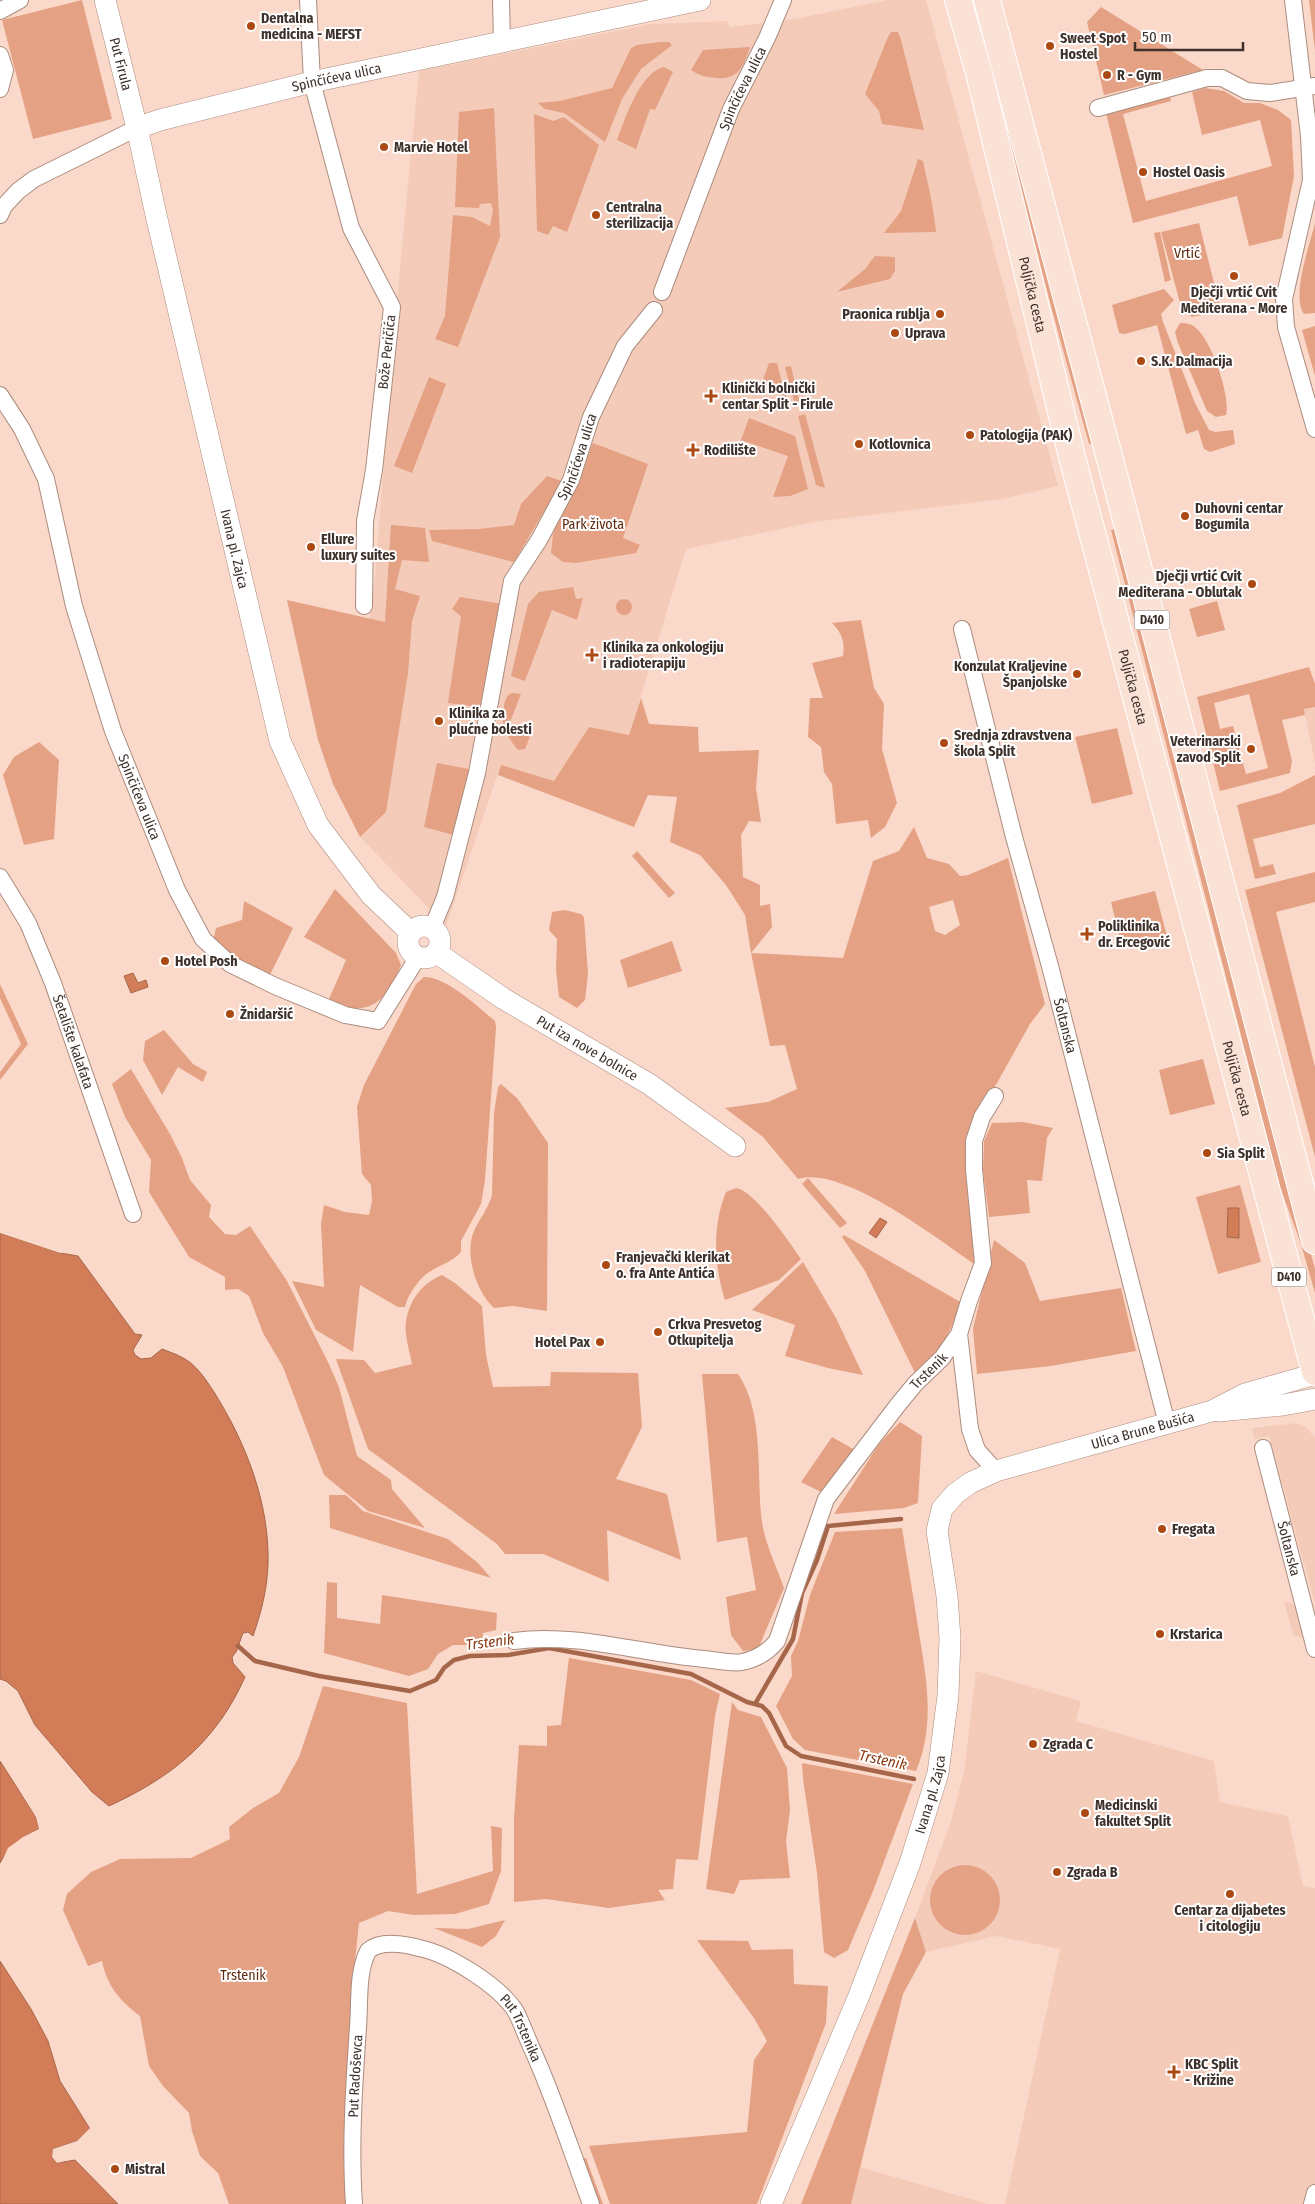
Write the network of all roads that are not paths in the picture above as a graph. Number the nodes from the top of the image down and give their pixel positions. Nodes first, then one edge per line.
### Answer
1 (20, 0) edge
2 (105, 0) edge
3 (308, 0) edge
4 (501, 0) edge
5 (700, 0) edge
6 (783, 0) edge
7 (958, 0) edge
8 (986, 0) edge
9 (1293, 0) edge
10 (0, 11) edge
11 (502, 43) junction
12 (0, 55) edge
13 (312, 82) junction
14 (1309, 88) edge
15 (0, 89) edge
16 (1098, 108) dead end
17 (137, 128) junction
18 (0, 215) edge
19 (662, 292) dead end
20 (654, 310) dead end
21 (0, 395) edge
22 (1315, 429) edge
23 (364, 606) dead end
24 (962, 629) dead end
25 (0, 877) edge
26 (432, 928) junction
27 (410, 933) junction
28 (427, 955) junction
29 (995, 1096) dead end
30 (735, 1146) dead end
31 (133, 1214) dead end
32 (1315, 1241) edge
33 (959, 1334) junction
34 (1315, 1373) edge
35 (1315, 1399) edge
36 (1212, 1411) junction
37 (1167, 1424) junction
38 (1263, 1448) dead end
39 (1074, 1449) joint
40 (996, 1471) junction
41 (514, 1641) dead end
42 (1315, 1649) edge
43 (368, 1951) joint
44 (1315, 2193) edge
45 (773, 2203) edge
46 (354, 2204) edge
47 (591, 2204) edge
48 (1312, 2204) edge

1 - 10 street
2 - 17 street, Put Firula
3 - 13 street, Bože Peričića
4 - 11 street
5 - 11 street, Spinčićeva ulica
6 - 19 street, Spinčićeva ulica
7 - 34 main road, Poljička cesta / D410
8 - 32 main road, D410
9 - 14 street
11 - 13 street, Spinčićeva ulica
12 - 15 street
13 - 17 street, Spinčićeva ulica
13 - 23 street, Bože Peričića
14 - 16 street
14 - 22 street
17 - 18 street, Spinčićeva ulica
17 - 27 street, Ivana pl. Zajca
20 - 26 street, Spinčićeva ulica
21 - 28 street, Spinčićeva ulica
24 - 37 street, Šoltanska
25 - 31 street, Šetalište kalafata
26 - 27 street
26 - 28 street
27 - 28 street
28 - 30 street, Put iza nove bolnice
29 - 33 street, Trstenik
33 - 40 street, Trstenik
33 - 41 street, Trstenik
34 - 36 street, Ulica Brune Bušića
35 - 36 street, Ulica Brune Bušića
36 - 37 street, Ulica Brune Bušića
37 - 39 street, Ulica Brune Bušića
38 - 42 street, Šoltanska
39 - 40 street, Ivana pl. Zajca
40 - 45 street, Ivana pl. Zajca
43 - 46 street, Put Radoševca
43 - 47 street, Put Trstenika
44 - 48 street

